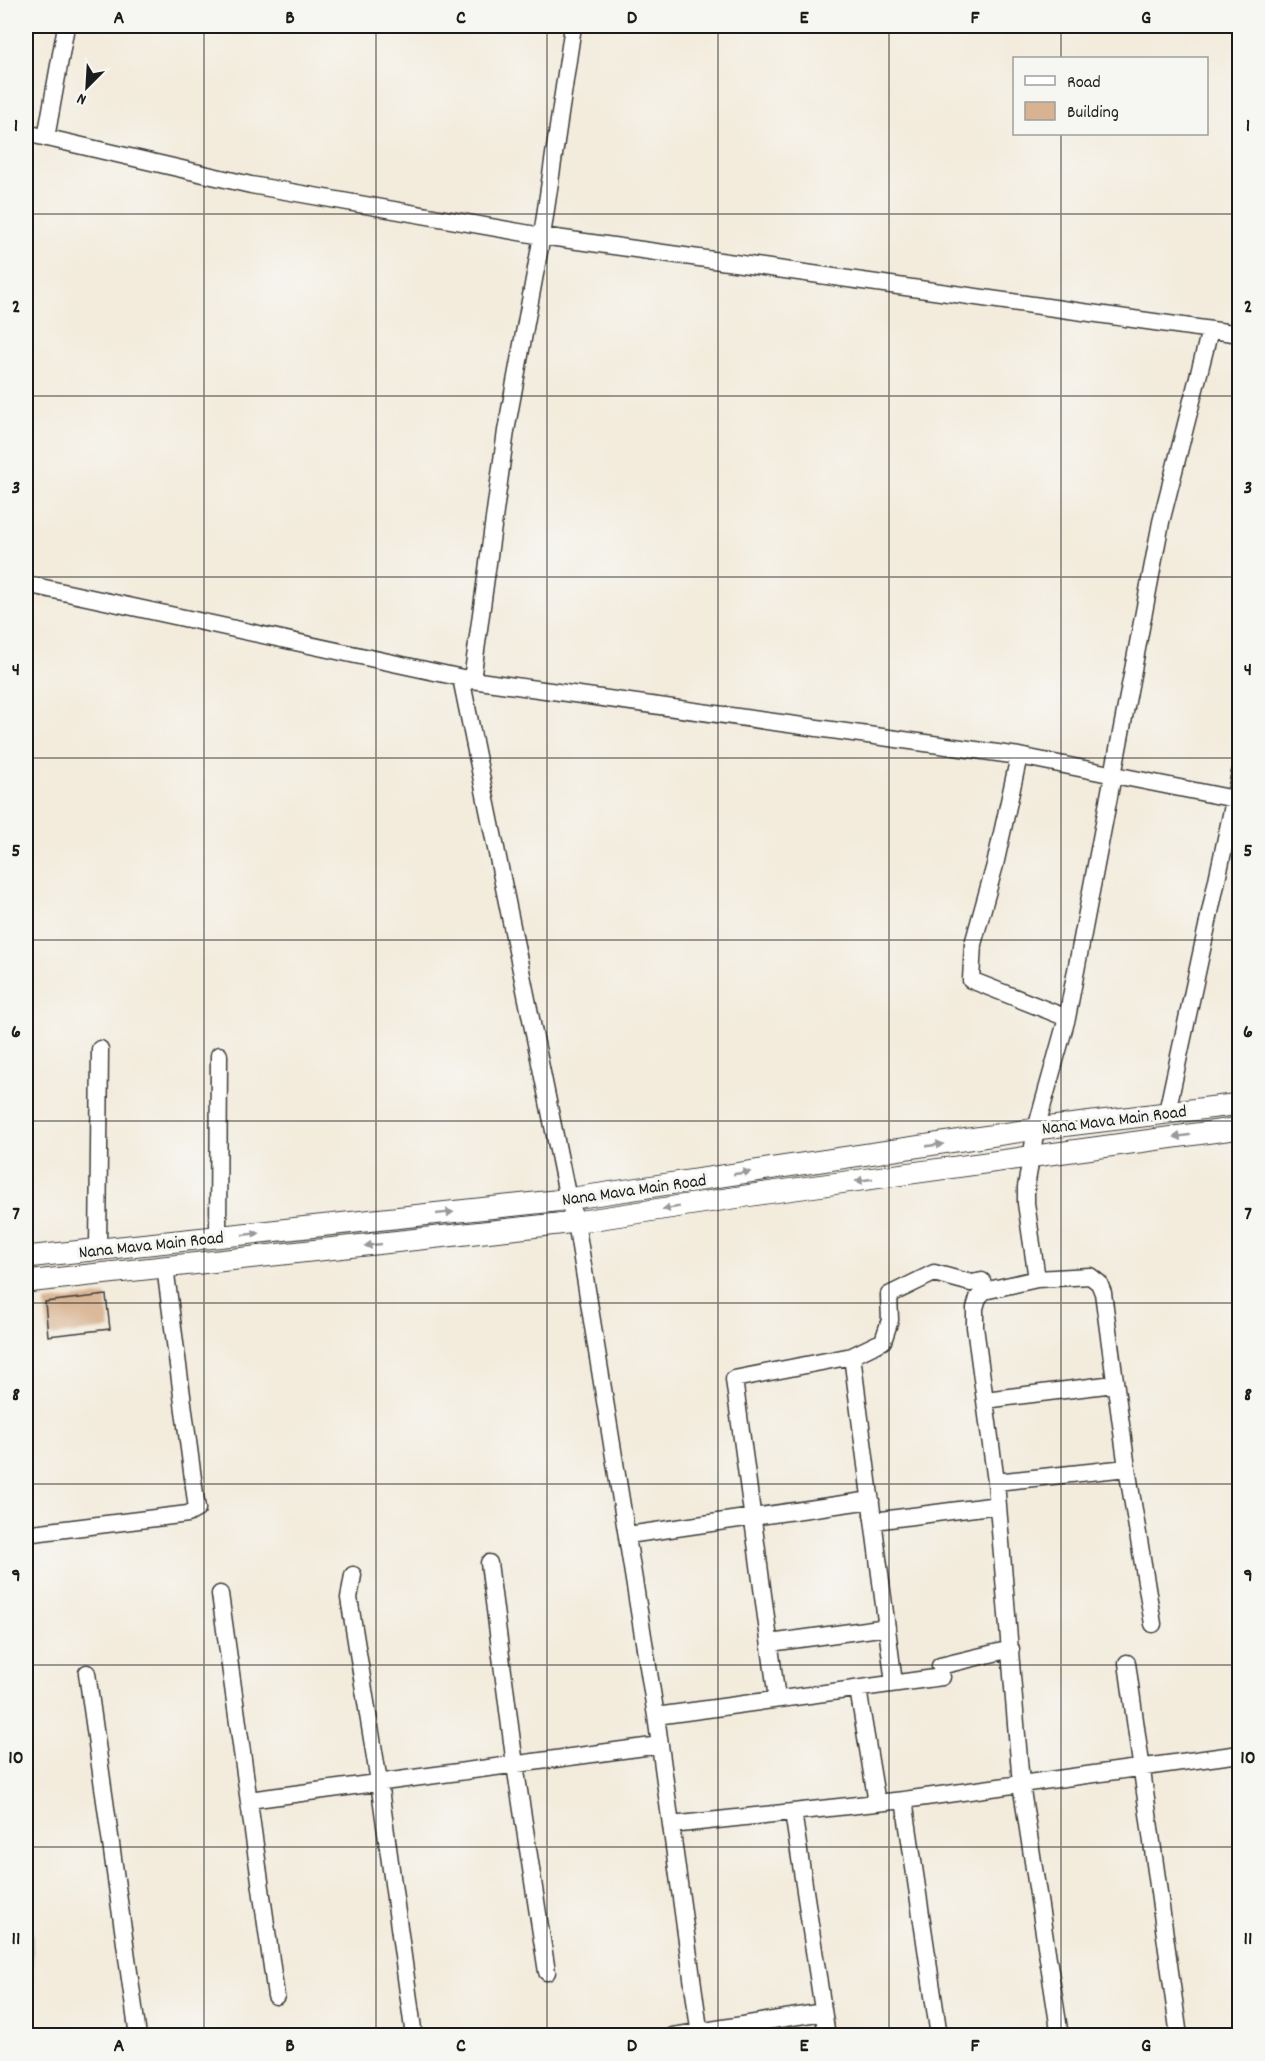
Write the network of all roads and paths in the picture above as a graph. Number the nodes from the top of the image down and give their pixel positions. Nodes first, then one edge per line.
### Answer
1 (66, 26) edge
2 (573, 26) edge
3 (26, 133) edge
4 (46, 138) junction
5 (542, 236) junction
6 (1210, 330) junction
7 (1239, 334) edge
8 (26, 584) edge
9 (466, 679) junction
10 (1018, 756) junction
11 (1239, 773) edge
12 (1114, 775) junction
13 (1237, 800) edge
14 (1067, 1018) junction
15 (100, 1049) dead end
16 (219, 1055) dead end
17 (1239, 1104) edge
18 (1167, 1112) junction
19 (1239, 1128) edge
20 (1036, 1129) junction
21 (1030, 1158) junction
22 (568, 1199) junction
23 (576, 1222) junction
24 (218, 1238) junction
25 (98, 1250) junction
26 (26, 1257) edge
27 (165, 1268) junction
28 (1037, 1279) junction
29 (982, 1281) dead end
30 (26, 1282) edge
31 (852, 1356) junction
32 (1114, 1384) junction
33 (985, 1400) junction
34 (1126, 1468) junction
35 (996, 1482) junction
36 (871, 1500) junction
37 (998, 1504) junction
38 (753, 1517) junction
39 (874, 1521) junction
40 (26, 1530) edge
41 (628, 1535) junction
42 (489, 1563) dead end
43 (353, 1575) dead end
44 (220, 1593) dead end
45 (1153, 1624) dead end
46 (888, 1627) junction
47 (770, 1643) junction
48 (1011, 1649) junction
49 (1127, 1663) dead end
50 (87, 1673) dead end
51 (894, 1683) junction
52 (858, 1689) junction
53 (777, 1699) junction
54 (656, 1716) junction
55 (660, 1745) junction
56 (1239, 1754) edge
57 (515, 1765) junction
58 (1140, 1767) junction
59 (380, 1782) junction
60 (1021, 1784) junction
61 (249, 1800) junction
62 (904, 1800) junction
63 (877, 1803) junction
64 (793, 1812) junction
65 (671, 1825) junction
66 (547, 1972) dead end
67 (276, 1996) dead end
68 (823, 2012) junction
69 (700, 2034) edge
70 (138, 2036) edge
71 (414, 2036) edge
72 (673, 2036) edge
73 (826, 2036) edge
74 (939, 2036) edge
75 (1060, 2036) edge
76 (1179, 2036) edge

1 - 4 street
2 - 5 street
3 - 4 street
4 - 5 street
5 - 6 street
5 - 9 street
6 - 7 street
6 - 12 street
8 - 9 street
9 - 10 street
9 - 22 street
10 - 12 street
10 - 14 street
11 - 13 street
12 - 13 street
12 - 14 street
13 - 18 street
14 - 20 street
15 - 25 street
16 - 24 street
17 - 18 street, Nana Mava Main Road
18 - 20 street, Nana Mava Main Road
19 -> 21 street, Nana Mava Main Road
20 - 21 street
22 -> 20 street, Nana Mava Main Road
21 -> 23 street, Nana Mava Main Road
21 - 28 street
22 - 23 street
24 -> 22 street, Nana Mava Main Road
23 -> 27 street, Nana Mava Main Road
23 - 41 street
24 - 25 street, Nana Mava Main Road
25 - 26 street, Nana Mava Main Road
27 - 30 street, Nana Mava Main Road
27 - 40 street
28 - 32 street
28 - 33 street
29 - 31 street
31 - 36 street
31 - 38 street
32 - 33 street
32 - 34 street
33 - 35 street
34 - 35 street
34 - 45 street
35 - 37 street
36 - 38 street
36 - 39 street
37 - 39 street
37 - 48 street
38 - 41 street
38 - 47 street
39 - 46 street
41 - 54 street
42 - 57 street
43 - 59 street
44 - 61 street
46 - 47 street
46 - 51 street
47 - 53 street
48 - 51 street
48 - 60 street
49 - 58 street
50 - 70 street
51 - 52 street
52 - 53 street
52 - 63 street
53 - 54 street
54 - 55 street
55 - 57 street
55 - 65 street
56 - 58 street
57 - 59 street
57 - 66 street
58 - 60 street
58 - 76 street
59 - 61 street
59 - 71 street
60 - 62 street
60 - 75 street
61 - 67 street
62 - 63 street
62 - 74 street
63 - 64 street
64 - 65 street
64 - 68 street
65 - 69 street
68 - 69 street
68 - 73 street
69 - 72 street

